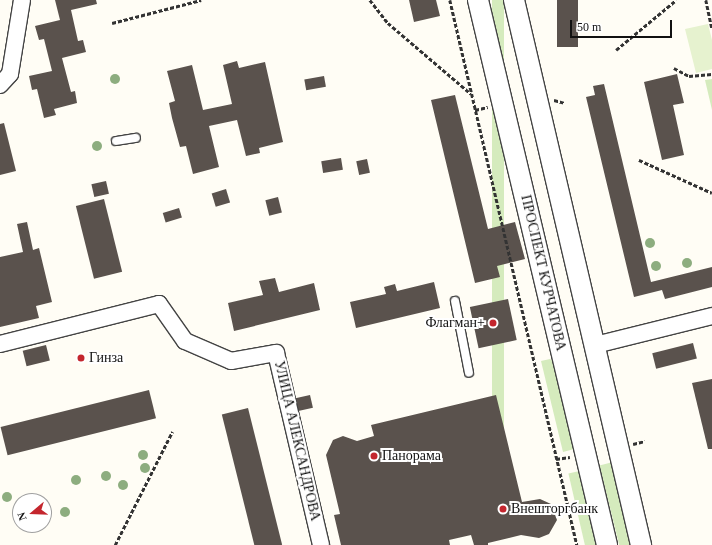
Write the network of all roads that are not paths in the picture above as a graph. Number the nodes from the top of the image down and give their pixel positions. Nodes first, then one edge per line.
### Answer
1 (22, 0) edge
2 (478, 0) edge
3 (514, 0) edge
4 (0, 85) edge
5 (136, 138) dead end
6 (116, 141) dead end
7 (455, 301) dead end
8 (712, 316) edge
9 (0, 344) edge
10 (594, 345) junction
11 (469, 373) dead end
12 (321, 545) edge
13 (607, 545) edge
14 (641, 545) edge

1 - 4 street
2 - 13 street, ПРОСПЕКТ КУРЧАТОВА
3 - 10 street
5 - 6 lane
7 - 11 lane
8 - 10 street
9 - 12 street, УЛИЦА АЛЕКСАНДРОВА
10 - 14 street

